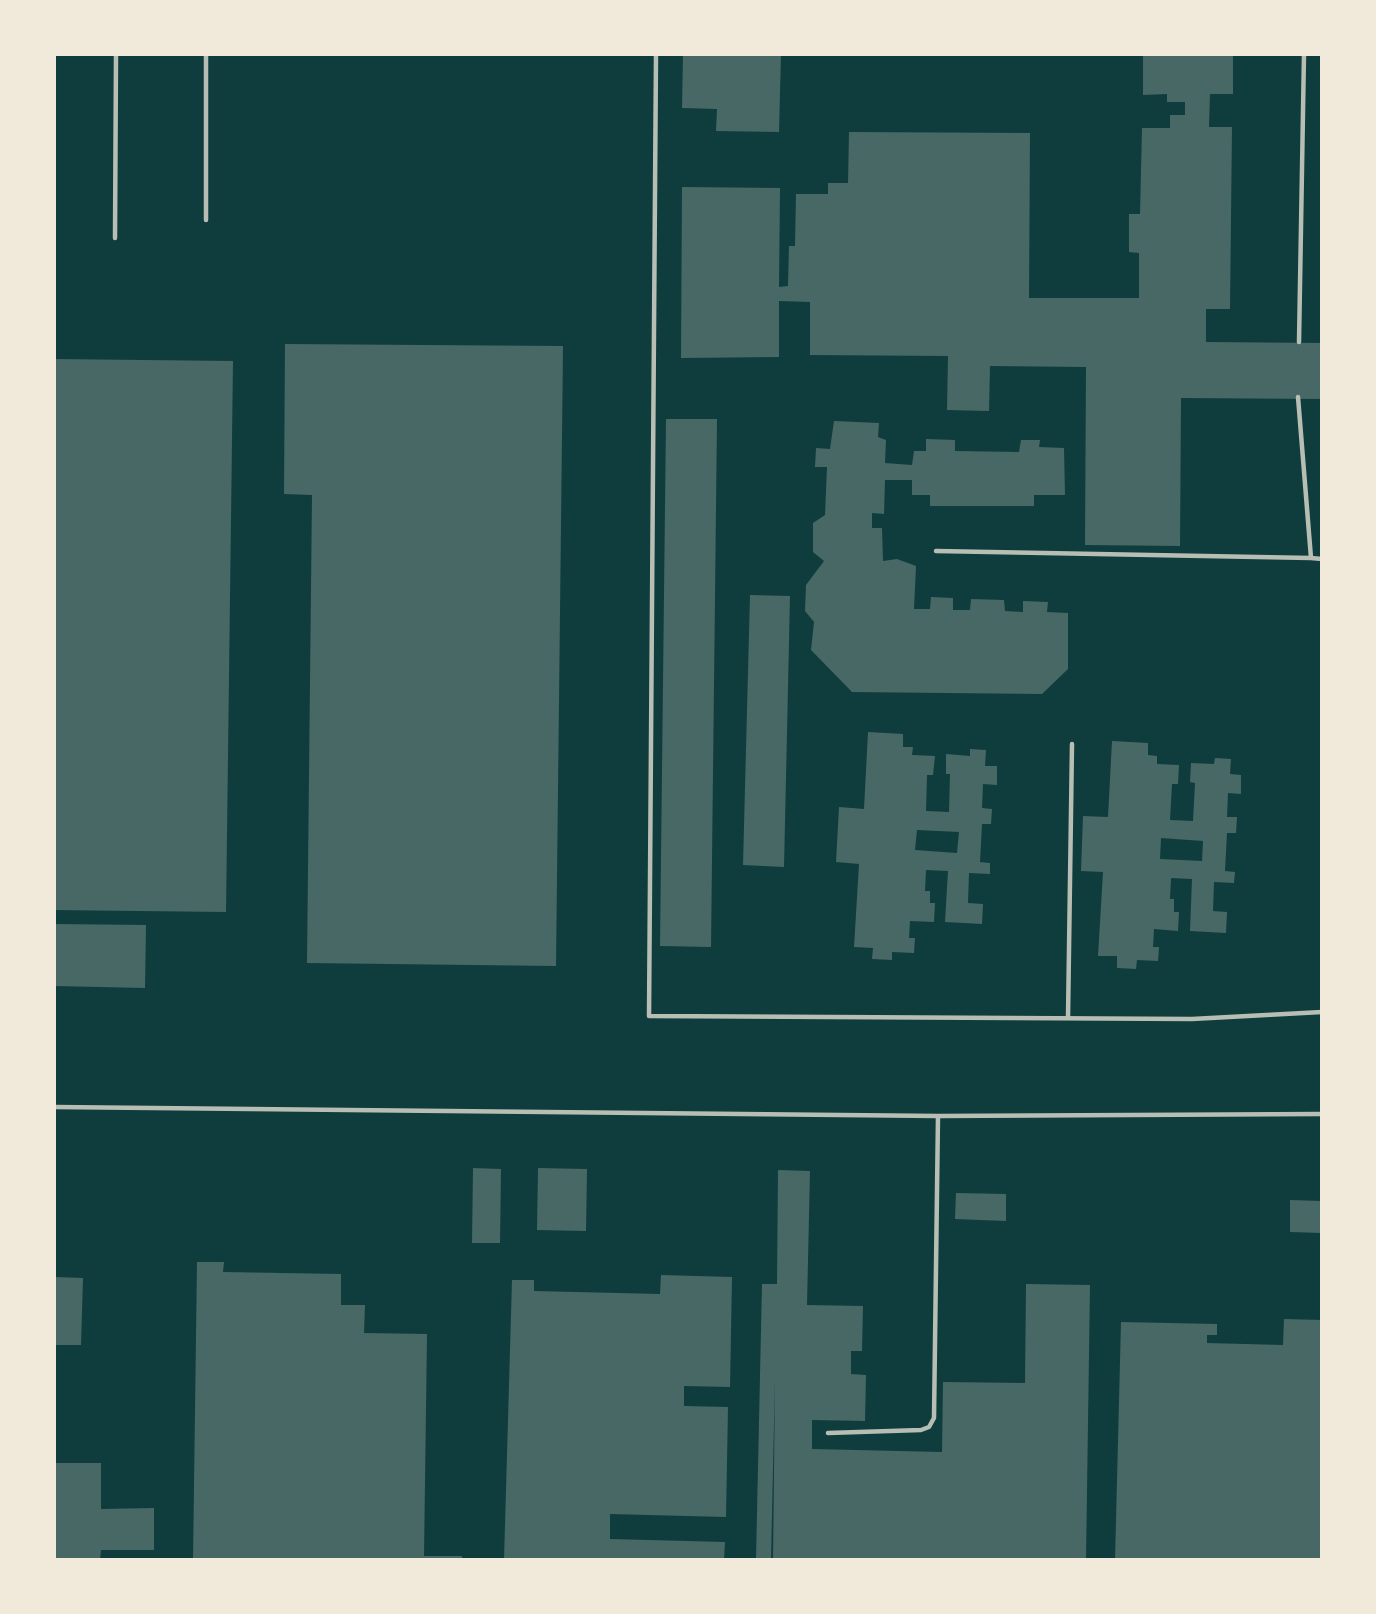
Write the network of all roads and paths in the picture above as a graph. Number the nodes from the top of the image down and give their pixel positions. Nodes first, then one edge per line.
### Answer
1 (116, 54) edge
2 (206, 54) edge
3 (656, 54) edge
4 (1304, 54) edge
5 (206, 220) dead end
6 (115, 238) dead end
7 (1299, 342) dead end
8 (1298, 397) dead end
9 (936, 551) dead end
10 (1311, 558) junction
11 (1322, 558) edge
12 (1072, 744) dead end
13 (1322, 1012) edge
14 (1068, 1018) junction
15 (54, 1107) edge
16 (1322, 1114) edge
17 (938, 1116) junction
18 (828, 1433) dead end

1 - 6 lane
2 - 5 lane
3 - 14 lane
4 - 7 lane
8 - 10 lane
9 - 10 lane
10 - 11 lane
12 - 14 lane
13 - 14 lane
15 - 17 lane
16 - 17 lane
17 - 18 lane

